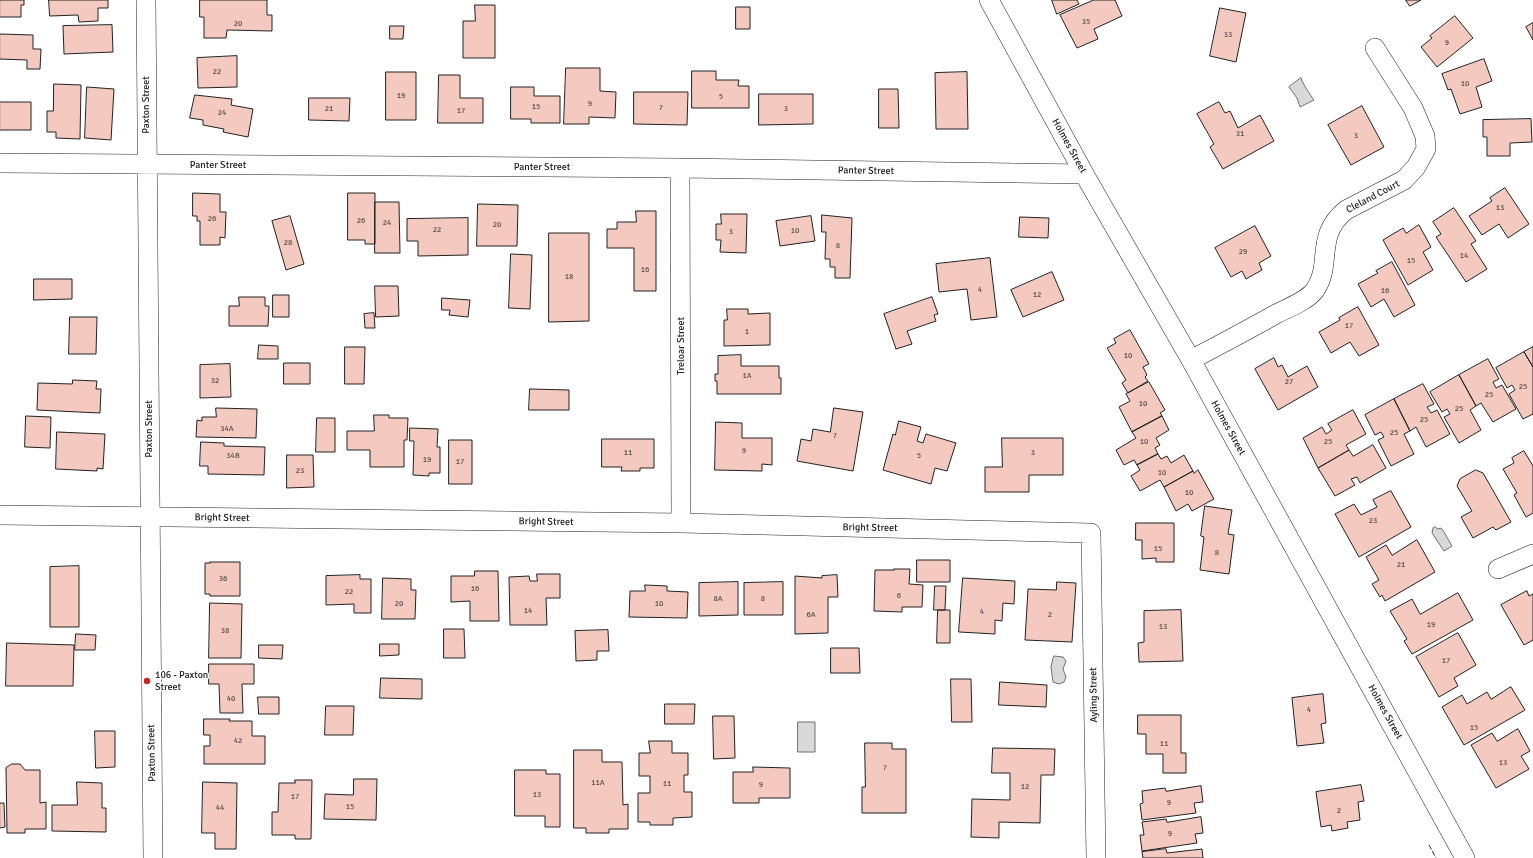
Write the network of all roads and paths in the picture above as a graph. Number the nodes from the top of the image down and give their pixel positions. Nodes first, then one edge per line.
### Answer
1 (146, 0) edge
2 (989, 0) edge
3 (1375, 48) dead end
4 (0, 163) edge
5 (147, 164) junction
6 (680, 168) junction
7 (1084, 174) junction
8 (1191, 360) junction
9 (0, 515) edge
10 (149, 517) junction
11 (681, 523) junction
12 (1091, 533) joint
13 (1533, 554) edge
14 (1498, 569) dead end
15 (153, 858) edge
16 (1096, 858) edge
17 (1465, 858) edge

1 - 5 street, Paxton Street
2 - 7 street, Holmes Street
3 - 8 street, Cleland Court
4 - 5 street, Panter Street
5 - 6 street, Panter Street
5 - 10 street, Paxton Street
6 - 7 street, Panter Street
6 - 11 street, Treloar Street
7 - 8 street, Holmes Street
8 - 17 street, Holmes Street
9 - 10 street, Bright Street
10 - 11 street, Bright Street
10 - 15 street, Paxton Street
11 - 12 street, Bright Street
12 - 16 street, Ayling Street
13 - 14 street

